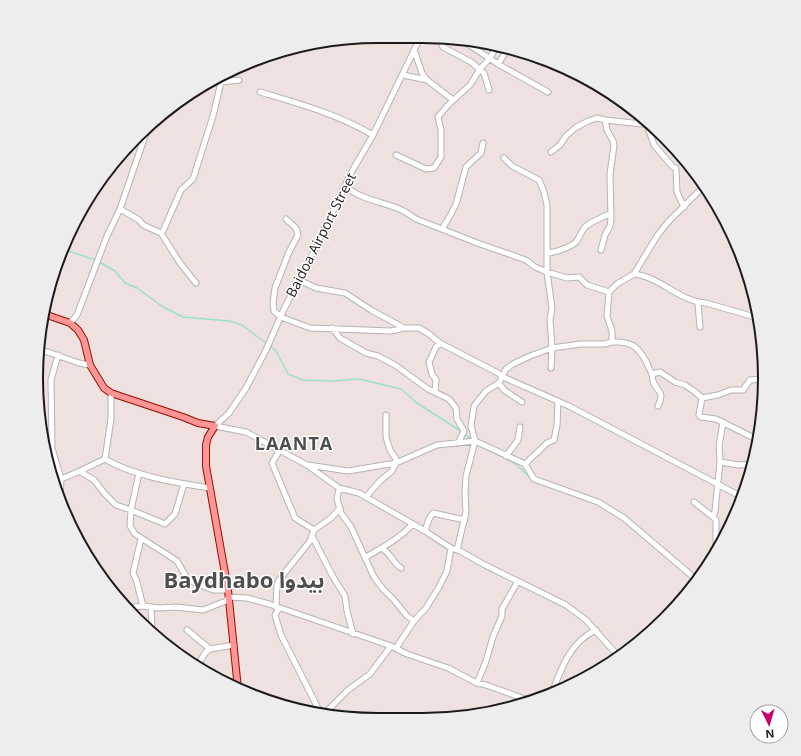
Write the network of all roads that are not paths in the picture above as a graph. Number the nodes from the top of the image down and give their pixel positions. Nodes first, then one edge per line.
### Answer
1 (418, 43) edge
2 (440, 44) edge
3 (473, 47) edge
4 (414, 50) junction
5 (495, 51) edge
6 (505, 53) edge
7 (490, 58) junction
8 (498, 64) junction
9 (480, 69) junction
10 (402, 75) junction
11 (239, 80) dead end
12 (427, 80) junction
13 (221, 82) edge
14 (222, 82) edge
15 (489, 90) dead end
16 (260, 92) dead end
17 (548, 92) dead end
18 (453, 100) junction
19 (605, 120) junction
20 (642, 124) edge
21 (651, 133) edge
22 (373, 135) junction
23 (143, 139) edge
24 (483, 143) dead end
25 (551, 152) dead end
26 (396, 155) dead end
27 (504, 158) dead end
28 (345, 186) junction
29 (700, 190) edge
30 (352, 192) junction
31 (337, 201) junction
32 (684, 207) junction
33 (120, 209) junction
34 (611, 213) junction
35 (286, 219) dead end
36 (442, 229) junction
37 (161, 233) junction
38 (601, 250) dead end
39 (547, 253) junction
40 (547, 272) junction
41 (634, 274) junction
42 (299, 280) junction
43 (196, 284) dead end
44 (609, 292) junction
45 (698, 302) junction
46 (49, 316) edge
47 (752, 316) edge
48 (281, 317) junction
49 (70, 322) junction
50 (700, 327) dead end
51 (332, 328) junction
52 (404, 328) junction
53 (612, 342) junction
54 (440, 343) junction
55 (552, 348) junction
56 (44, 351) edge
57 (58, 355) junction
58 (90, 365) junction
59 (551, 368) dead end
60 (652, 374) junction
61 (503, 377) junction
62 (758, 379) edge
63 (499, 383) junction
64 (435, 391) junction
65 (111, 393) junction
66 (702, 398) junction
67 (522, 402) dead end
68 (558, 402) junction
69 (658, 406) dead end
70 (386, 415) dead end
71 (723, 422) junction
72 (215, 426) junction
73 (471, 426) junction
74 (520, 427) dead end
75 (464, 431) junction
76 (753, 437) edge
77 (475, 441) junction
78 (458, 443) junction
79 (280, 450) junction
80 (506, 456) junction
81 (105, 459) junction
82 (720, 462) junction
83 (396, 463) junction
84 (526, 464) junction
85 (747, 464) edge
86 (307, 465) junction
87 (59, 472) joint
88 (81, 472) junction
89 (139, 473) junction
90 (61, 479) junction
91 (718, 483) junction
92 (184, 484) junction
93 (61, 485) edge
94 (210, 488) junction
95 (339, 488) junction
96 (737, 493) edge
97 (366, 497) junction
98 (694, 502) dead end
99 (340, 508) junction
100 (131, 510) junction
101 (713, 517) junction
102 (465, 520) junction
103 (413, 524) junction
104 (314, 530) junction
105 (425, 531) junction
106 (312, 536) junction
107 (141, 538) junction
108 (716, 540) edge
109 (382, 548) junction
110 (454, 549) junction
111 (366, 557) junction
112 (401, 568) dead end
113 (693, 577) edge
114 (518, 581) junction
115 (228, 590) junction
116 (228, 597) junction
117 (143, 606) junction
118 (134, 607) edge
119 (151, 607) junction
120 (278, 607) junction
121 (414, 621) junction
122 (152, 625) edge
123 (187, 630) dead end
124 (596, 630) junction
125 (353, 634) junction
126 (234, 645) junction
127 (394, 647) junction
128 (210, 649) junction
129 (615, 653) edge
130 (201, 660) dead end
131 (237, 681) edge
132 (477, 683) junction
133 (555, 685) edge
134 (522, 698) edge
135 (319, 708) edge
136 (327, 709) edge

1 - 4 street, Baidoa Airport Street
2 - 9 street
3 - 7 street
4 - 10 street, Baidoa Airport Street
4 - 12 street
5 - 7 street
6 - 8 street
7 - 8 street
7 - 9 street
8 - 17 street
9 - 15 street
9 - 18 street
10 - 12 street
10 - 22 street, Baidoa Airport Street
11 - 14 street
12 - 18 street
13 - 37 street
16 - 22 street
18 - 26 street
19 - 20 street
19 - 25 street
19 - 34 street
21 - 32 street
22 - 28 street, Baidoa Airport Street
23 - 33 street
24 - 36 street
27 - 39 street
28 - 30 street
28 - 31 street, Baidoa Airport Street
29 - 32 street
30 - 31 street
30 - 36 street
31 - 42 street, Baidoa Airport Street
32 - 41 street
33 - 37 street
33 - 49 street
34 - 38 street
34 - 39 street
35 - 48 street
36 - 40 street
37 - 43 street
39 - 40 street
40 - 44 street
40 - 55 street
41 - 44 street
41 - 45 street
42 - 48 street, Baidoa Airport Street
42 - 52 street
44 - 53 street
45 - 47 street
45 - 50 street
46 - 49 main road
48 - 51 street
48 - 72 street, Baidoa Airport Street
49 - 58 main road
51 - 52 street
51 - 64 street
52 - 54 street
53 - 55 street
53 - 60 street
54 - 61 street
54 - 64 street
55 - 59 street
55 - 61 street
56 - 57 street
57 - 58 street
57 - 87 street
58 - 65 main road
60 - 66 street
60 - 69 street
61 - 63 street
61 - 68 street
62 - 66 street
63 - 67 street
63 - 73 street
64 - 75 street
65 - 72 main road
65 - 81 street
66 - 71 street
68 - 84 street
68 - 91 street
70 - 83 street
71 - 76 street
71 - 82 street
72 - 79 street
72 - 94 main road
73 - 75 street
73 - 77 street
74 - 80 street
75 - 78 street
77 - 78 street
77 - 80 street
77 - 102 street
78 - 83 street
79 - 86 street
79 - 104 street
80 - 84 street
81 - 88 street
81 - 89 street
82 - 85 street
82 - 91 street
83 - 86 street
83 - 97 street
84 - 113 street
86 - 95 street
87 - 90 street
88 - 90 street
88 - 100 street
89 - 92 street
89 - 100 street
90 - 93 street
91 - 96 street
91 - 101 street
92 - 94 street
92 - 100 street
94 - 115 main road
95 - 97 street
95 - 99 street
97 - 103 street
98 - 101 street
99 - 104 street
99 - 111 street
100 - 107 street
101 - 108 street
102 - 105 street
102 - 110 street
103 - 105 street
103 - 109 street
104 - 106 street
105 - 110 street
106 - 120 street
106 - 125 street
107 - 115 street
107 - 117 street
109 - 111 street
109 - 112 street
110 - 114 street
110 - 121 street
111 - 121 street
114 - 124 street
114 - 132 street
115 - 116 main road
116 - 119 street
116 - 120 street
116 - 126 main road
117 - 118 street
117 - 119 street
119 - 122 street
120 - 125 street
120 - 135 street
121 - 127 street
123 - 128 street
124 - 129 street
124 - 133 street
125 - 127 street
126 - 128 street
126 - 131 main road
127 - 132 street
127 - 136 street
128 - 130 street
132 - 134 street

